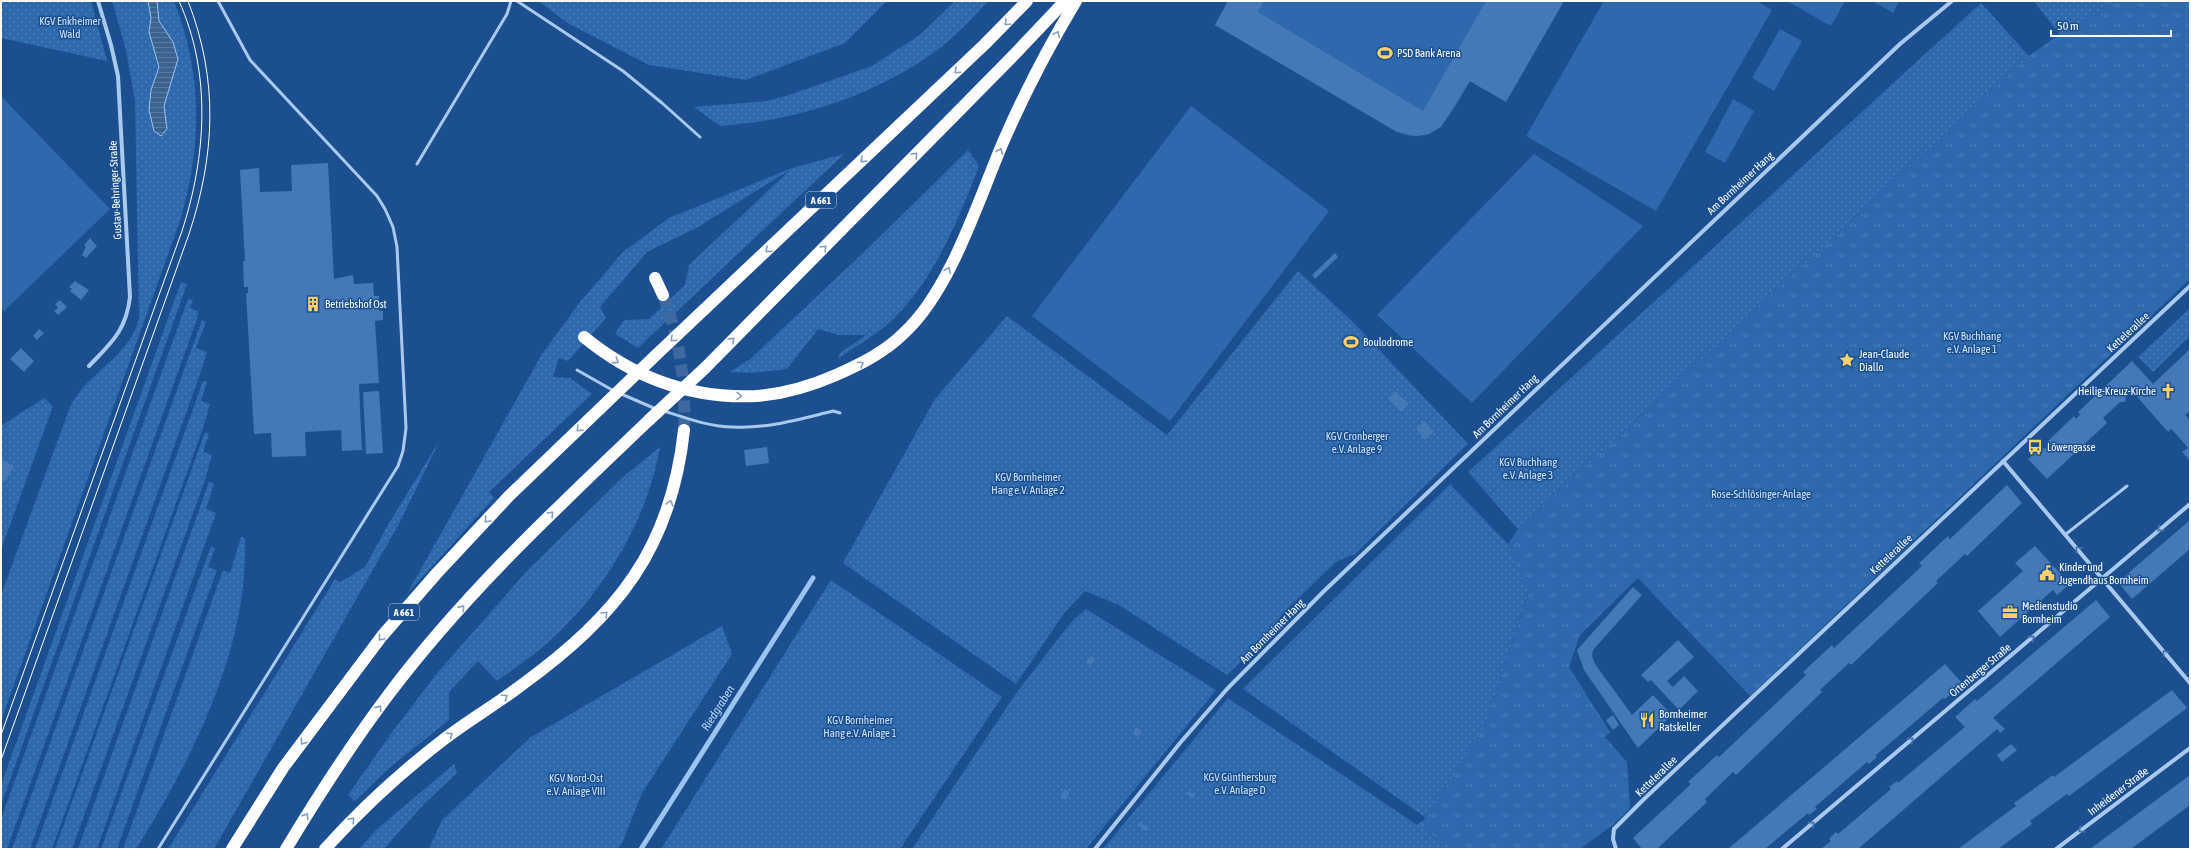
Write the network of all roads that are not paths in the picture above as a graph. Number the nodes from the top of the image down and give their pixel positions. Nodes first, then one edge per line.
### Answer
1 (98, 1) edge
2 (218, 1) edge
3 (511, 1) edge
4 (517, 1) edge
5 (1027, 1) edge
6 (1065, 1) edge
7 (1076, 1) edge
8 (1952, 1) edge
9 (700, 137) dead end
10 (417, 164) dead end
11 (655, 278) dead end
12 (2190, 286) edge
13 (663, 295) tunnel mouth
14 (584, 337) dead end
15 (89, 366) dead end
16 (577, 370) dead end
17 (840, 413) dead end
18 (684, 430) tunnel mouth
19 (2003, 461) junction
20 (2127, 486) dead end
21 (2190, 504) edge
22 (2066, 534) junction
23 (2103, 579) junction
24 (2190, 683) edge
25 (2190, 748) edge
26 (158, 849) edge
27 (232, 849) edge
28 (286, 849) edge
29 (326, 849) edge
30 (1095, 849) edge
31 (1616, 849) edge
32 (1782, 849) edge
33 (2056, 849) edge

1 - 15 street, Gustav-Behringer-Straße
2 - 26 lane
3 - 10 lane
4 - 9 lane
5 -> 27 highway, A 661, bridge
28 -> 6 highway, bridge
14 -> 7 highway
8 - 30 street, Am Bornheimer Hang
11 - 13 highway
12 - 19 street, Kettelerallee
16 - 17 lane
29 -> 18 highway
19 - 22 street
19 - 31 street, Kettelerallee
20 - 22 lane
21 -> 23 street, Ortenberger Straße
23 -> 22 street
24 -> 23 street
32 -> 23 street, Ortenberger Straße
25 -> 33 street, Inheidener Straße

